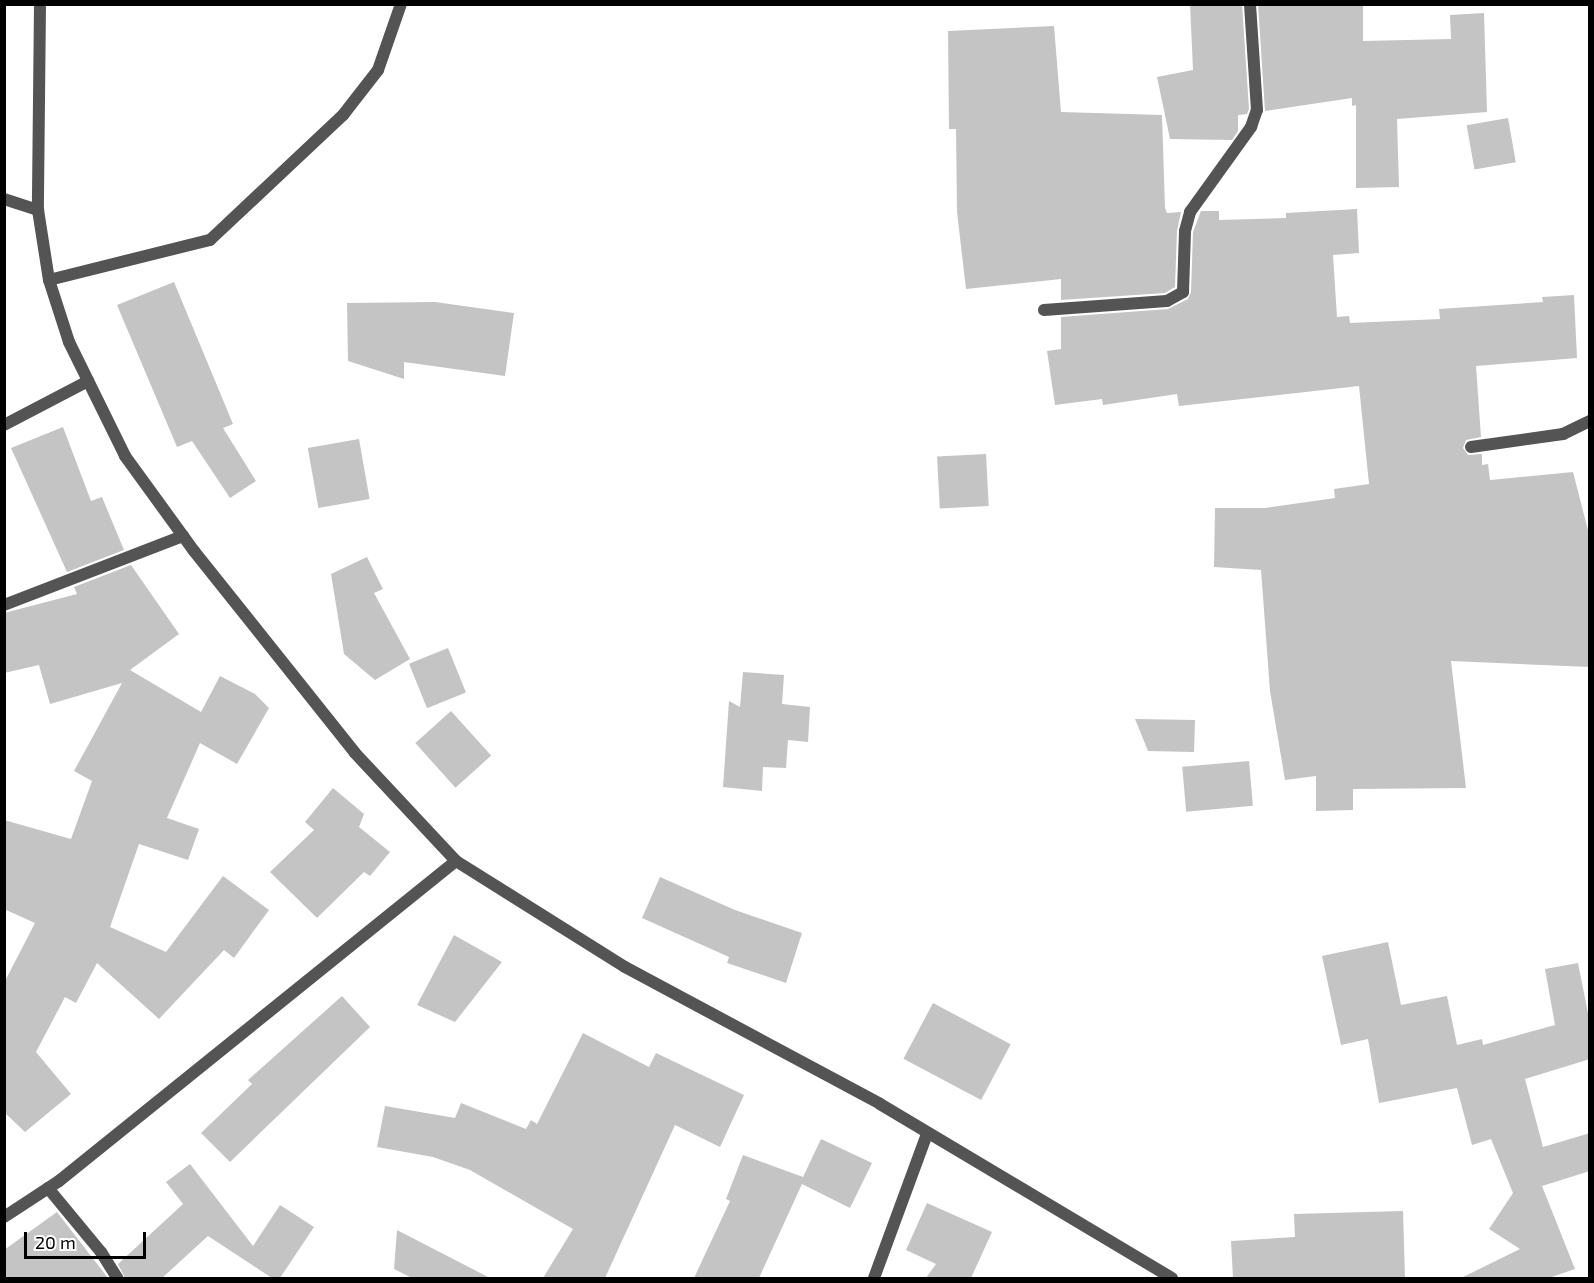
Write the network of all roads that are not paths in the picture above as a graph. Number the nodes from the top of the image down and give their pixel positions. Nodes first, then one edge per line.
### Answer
1 (40, 4) edge
2 (401, 4) edge
3 (1250, 4) edge
4 (4, 199) edge
5 (38, 210) junction
6 (49, 280) junction
7 (1044, 310) dead end
8 (88, 381) junction
9 (1590, 421) edge
10 (4, 425) edge
11 (1471, 447) dead end
12 (183, 536) junction
13 (4, 605) edge
14 (456, 861) junction
15 (927, 1134) junction
16 (48, 1188) junction
17 (4, 1217) edge
18 (117, 1278) edge
19 (874, 1278) edge
20 (1172, 1278) edge

1 - 5 street
2 - 6 street
3 - 7 street
4 - 5 street
5 - 6 street
6 - 8 street
8 - 10 street
8 - 12 street
9 - 11 street
12 - 13 street
12 - 14 street
14 - 15 street
14 - 16 street
15 - 19 street
15 - 20 street
16 - 17 street
16 - 18 street

